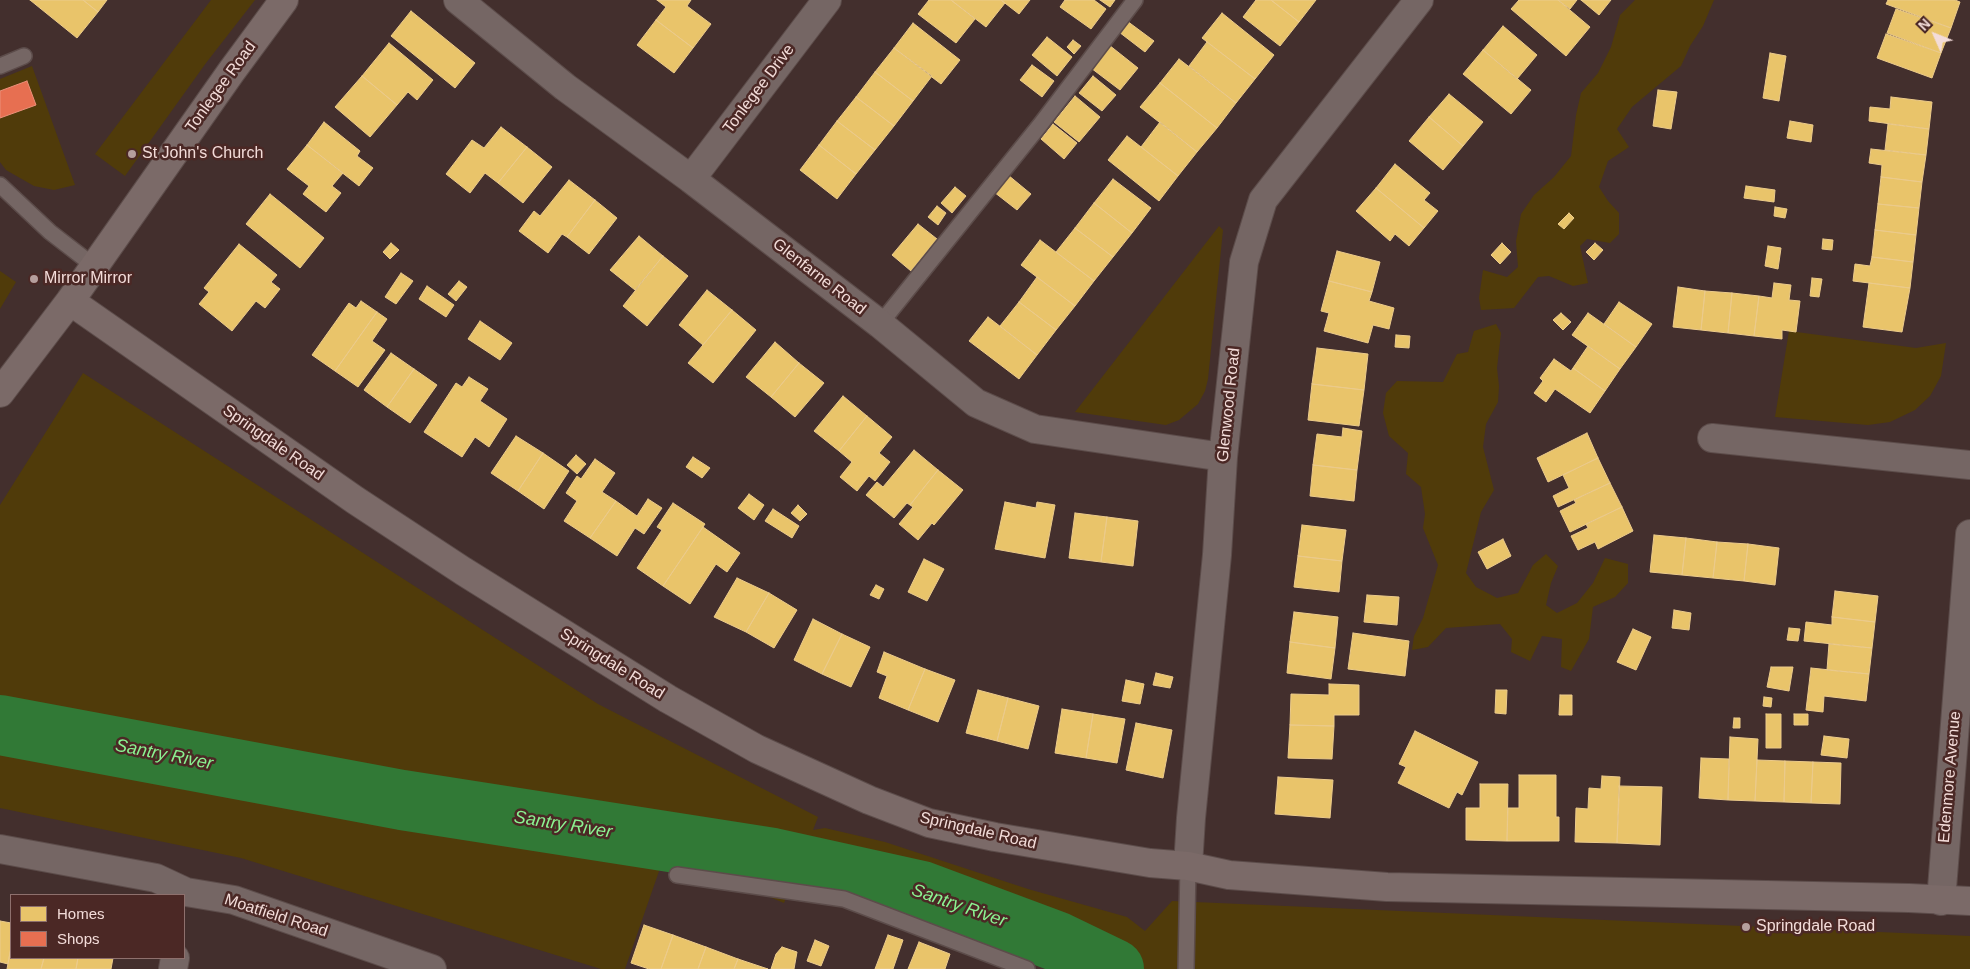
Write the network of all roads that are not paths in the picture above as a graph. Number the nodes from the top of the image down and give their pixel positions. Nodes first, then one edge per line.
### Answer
1 (284, 0) edge
2 (458, 0) edge
3 (827, 0) edge
4 (1135, 0) edge
5 (1419, 0) edge
6 (24, 56) dead end
7 (0, 66) edge
8 (691, 179) junction
9 (0, 184) edge
10 (94, 266) junction
11 (70, 301) junction
12 (880, 324) junction
13 (0, 393) edge
14 (1712, 438) dead end
15 (1223, 456) junction
16 (1970, 465) edge
17 (1970, 534) edge
18 (0, 849) edge
19 (1188, 866) junction
20 (677, 875) dead end
21 (178, 894) edge
22 (185, 899) edge
23 (1941, 901) junction
24 (1970, 901) edge
25 (432, 969) edge
26 (1026, 969) edge
27 (1186, 969) edge

1 - 10 street, Tonlegee Road
2 - 8 street, Glenfarne Road
3 - 8 street, Tonlegee Drive
4 - 12 lane
5 - 15 street, Glenwood Road
6 - 7 lane
8 - 12 street, Glenfarne Road
9 - 10 lane
10 - 11 street, Tonlegee Road
11 - 13 street, Tonlegee Road
11 - 19 street, Springdale Road
12 - 15 street, Glenfarne Road
14 - 16 street
15 - 19 street, Glenwood Road
17 - 23 street, Edenmore Avenue
18 - 21 street, Moatfield Road
19 - 23 street, Springdale Road
19 - 27 lane
20 - 26 lane
22 - 25 street, Moatfield Road
23 - 24 street, Springdale Road

